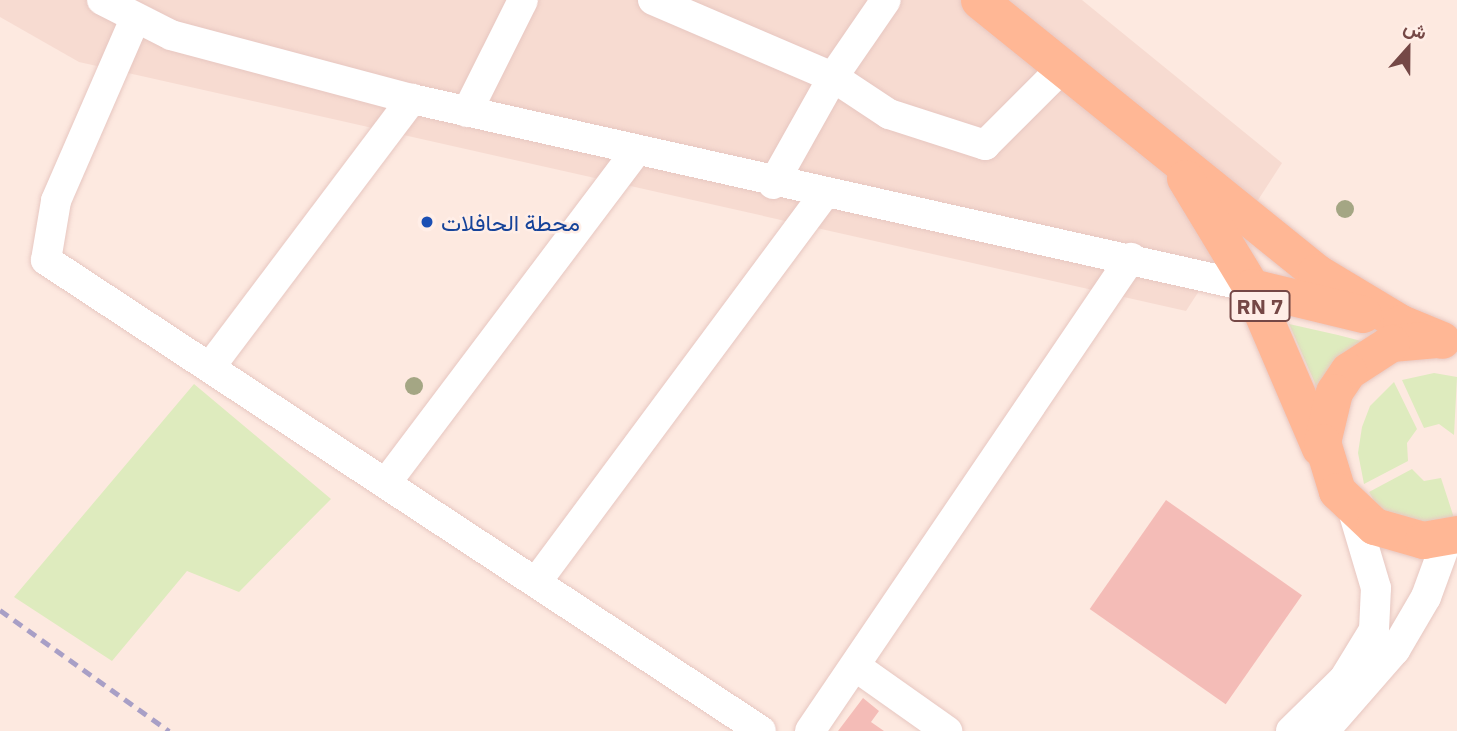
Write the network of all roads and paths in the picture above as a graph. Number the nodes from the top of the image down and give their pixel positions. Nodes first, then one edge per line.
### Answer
1 (102, 0) edge
2 (523, 0) edge
3 (653, 0) edge
4 (887, 0) edge
5 (979, 0) edge
6 (135, 19) junction
7 (1061, 69) junction
8 (833, 77) junction
9 (412, 99) junction
10 (467, 112) junction
11 (636, 151) junction
12 (1172, 157) junction
13 (773, 184) junction
14 (823, 196) junction
15 (1131, 258) junction
16 (1251, 287) junction
17 (1401, 323) junction
18 (1450, 342) edge
19 (210, 368) junction
20 (1326, 467) junction
21 (387, 483) junction
22 (1353, 511) junction
23 (1453, 535) edge
24 (537, 581) junction
25 (855, 666) junction
26 (761, 731) edge
27 (810, 731) edge
28 (947, 731) edge
29 (1291, 731) edge
30 (1324, 731) edge

1 - 6 street
2 - 10 street
3 - 8 street
4 - 8 street
5 - 7 main road, RN 7
6 - 9 street
6 - 19 street
7 - 8 street
7 - 12 main road, RN 7
8 - 13 street
9 - 10 street
9 - 19 street
10 - 11 street
11 - 13 street
11 - 21 street
12 - 16 main road, RN 7
12 - 17 main road, RN 7
13 - 14 street
14 - 15 street
14 - 24 street
15 - 16 street
15 - 25 street
16 - 17 main road
16 - 20 main road, RN 7
17 - 18 main road, RN 7
18 - 20 main road
19 - 21 street
20 - 22 main road
21 - 24 street
22 - 23 main road
22 - 29 street
23 - 30 street
24 - 26 street
25 - 27 street
25 - 28 street

